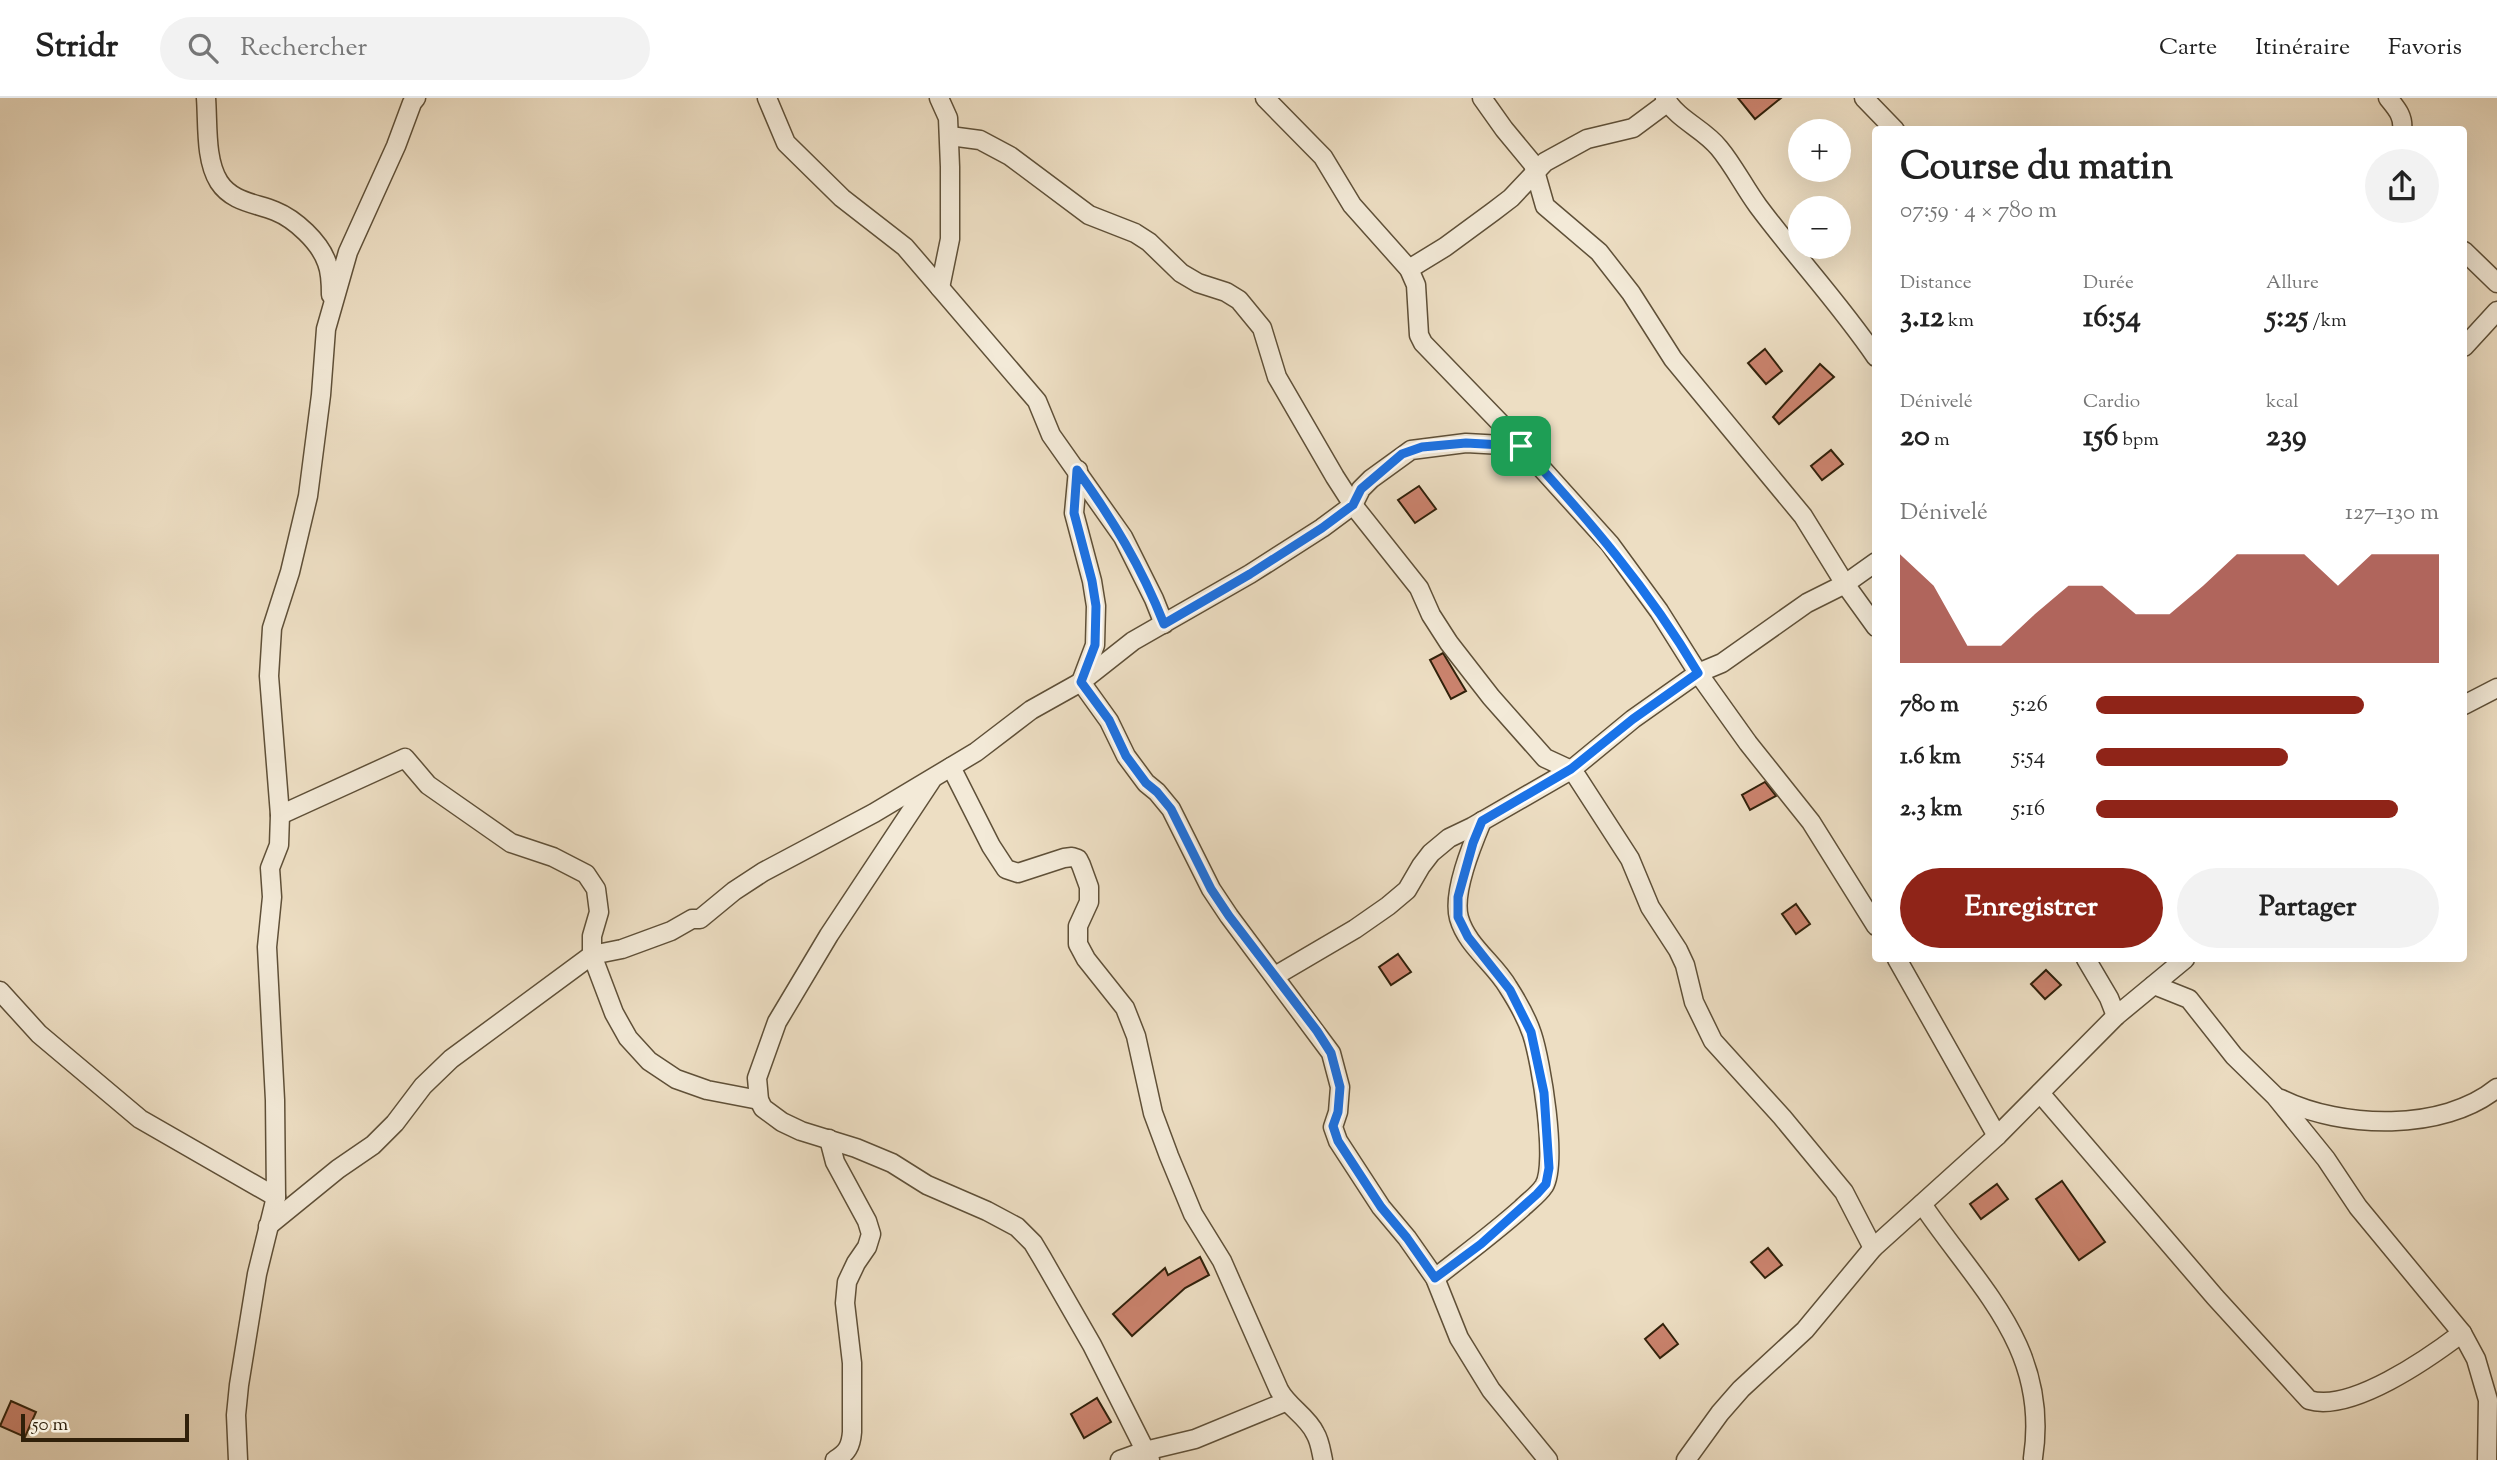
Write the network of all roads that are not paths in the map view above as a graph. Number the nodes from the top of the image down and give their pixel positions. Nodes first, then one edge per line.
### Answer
1 (206, 98) edge
2 (416, 98) edge
3 (767, 98) edge
4 (939, 98) edge
5 (1265, 98) edge
6 (1482, 98) edge
7 (1864, 98) edge
8 (2388, 98) edge
9 (1666, 100) edge
10 (1891, 126) edge
11 (2402, 126) edge
12 (950, 136) junction
13 (1536, 171) junction
14 (2467, 254) edge
15 (1409, 269) junction
16 (2497, 283) edge
17 (940, 288) junction
18 (332, 306) junction
19 (2497, 311) edge
20 (2467, 343) edge
21 (1872, 351) edge
22 (1521, 446) junction
23 (1077, 470) junction
24 (1353, 505) junction
25 (1872, 565) edge
26 (1845, 584) junction
27 (1872, 621) edge
28 (1164, 624) junction
29 (1698, 673) junction
30 (1081, 682) junction
31 (2497, 688) edge
32 (2467, 703) edge
33 (951, 767) junction
34 (1571, 769) junction
35 (933, 778) junction
36 (281, 815) junction
37 (1482, 821) junction
38 (1872, 920) edge
39 (592, 955) junction
40 (1898, 962) edge
41 (2088, 962) edge
42 (2181, 962) edge
43 (1275, 976) junction
44 (2154, 985) junction
45 (0, 992) edge
46 (2116, 1016) junction
47 (2497, 1088) edge
48 (2040, 1093) junction
49 (2275, 1096) junction
50 (759, 1100) junction
51 (1997, 1136) junction
52 (829, 1139) junction
53 (276, 1197) junction
54 (1922, 1204) junction
55 (268, 1226) junction
56 (1873, 1248) junction
57 (1435, 1278) junction
58 (2462, 1333) junction
59 (1285, 1402) junction
60 (1148, 1455) edge
61 (2033, 1458) dead end
62 (238, 1460) edge
63 (835, 1460) edge
64 (1120, 1460) edge
65 (1322, 1460) edge
66 (1548, 1460) edge
67 (1686, 1460) edge
68 (2487, 1460) edge

1 - 18 street
2 - 18 street
3 - 17 street
4 - 12 street
5 - 15 street
6 - 13 street
7 - 10 street
8 - 11 street
9 - 13 street
9 - 21 street
12 - 17 street
12 - 24 street
13 - 15 street
13 - 26 street
14 - 16 street
15 - 22 street
17 - 23 street
18 - 36 street
19 - 20 street
22 - 24 street
22 - 29 street
23 - 28 street
23 - 30 street
24 - 28 street
24 - 34 street
25 - 26 street
26 - 27 street
26 - 29 street
28 - 30 street
29 - 34 street
29 - 38 street
30 - 33 street
30 - 43 street
31 - 32 street
33 - 35 street
33 - 59 street
34 - 37 street
34 - 56 street
35 - 39 street
35 - 50 street
36 - 39 street
36 - 53 street
37 - 43 street
37 - 57 street
39 - 50 street
39 - 55 street
40 - 51 street
41 - 46 street
42 - 44 street
43 - 57 street
44 - 46 street
44 - 49 street
45 - 53 street
46 - 48 street
47 - 49 street
48 - 51 street
48 - 58 street
49 - 58 street
50 - 52 street
51 - 54 street
52 - 60 street
52 - 63 street
53 - 55 street
54 - 56 street
54 - 61 street
55 - 62 street
56 - 67 street
57 - 66 street
58 - 68 street
59 - 60 street
59 - 65 street
60 - 64 street

